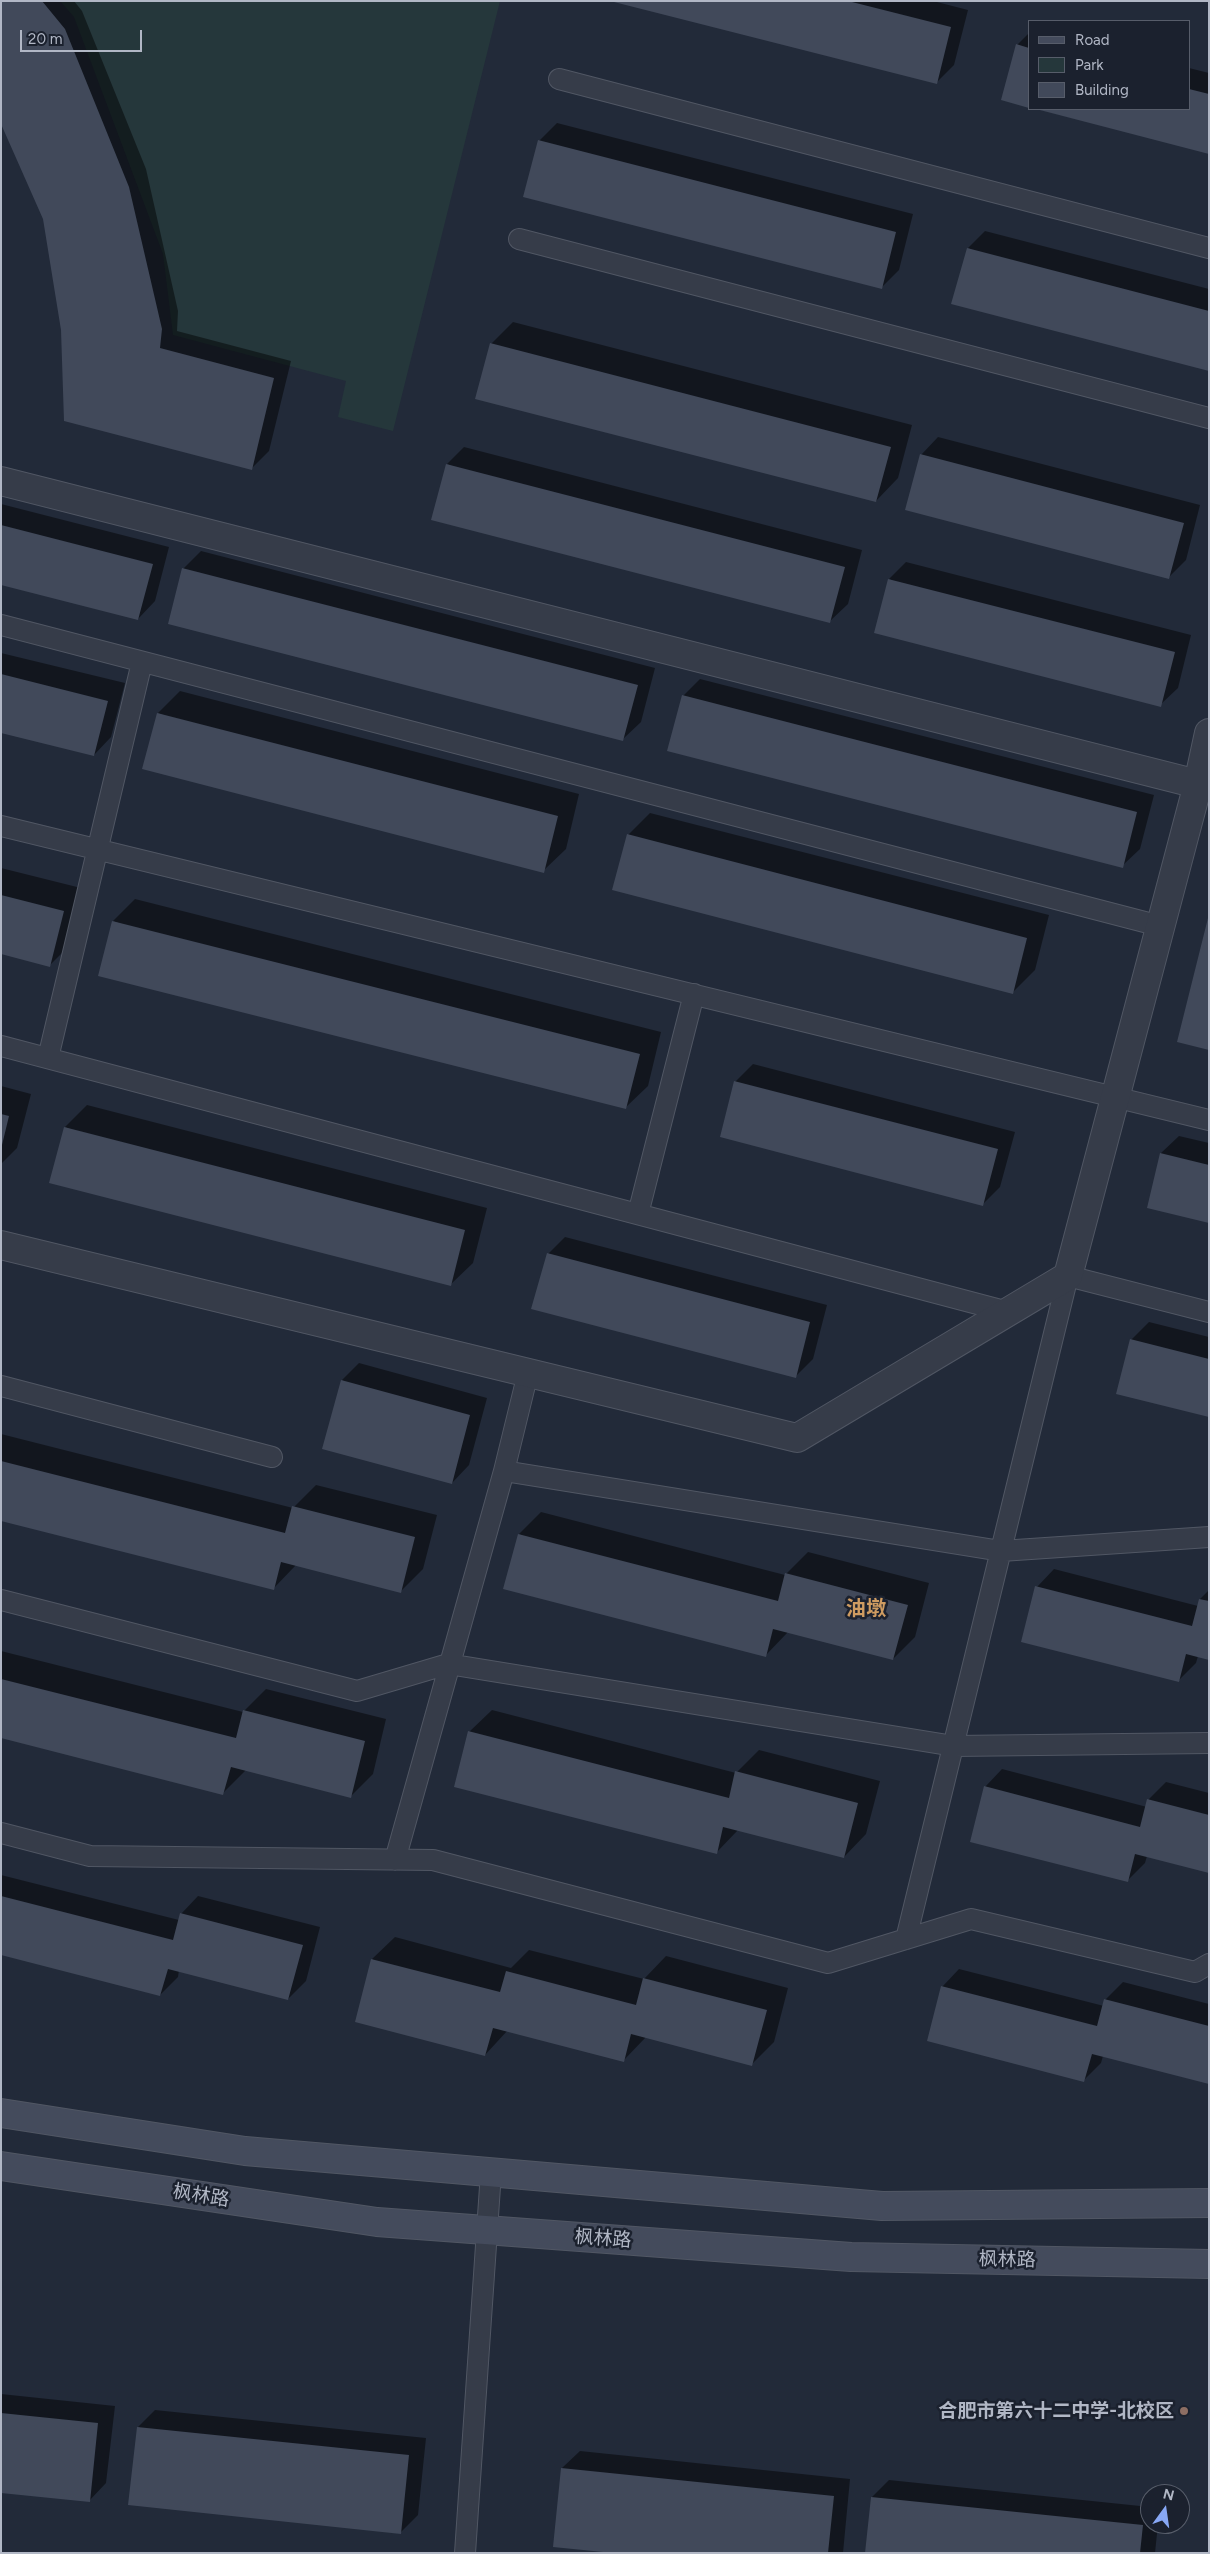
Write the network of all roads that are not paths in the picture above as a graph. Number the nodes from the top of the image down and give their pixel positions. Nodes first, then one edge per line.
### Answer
1 (559, 79) dead end
2 (519, 239) dead end
3 (1209, 248) edge
4 (1209, 418) edge
5 (1, 481) edge
6 (1, 625) edge
7 (142, 662) junction
8 (1209, 733) edge
9 (1203, 785) edge
10 (1, 826) edge
11 (98, 849) junction
12 (1160, 926) junction
13 (694, 994) junction
14 (1, 1046) edge
15 (48, 1058) junction
16 (1116, 1096) junction
17 (1209, 1120) edge
18 (638, 1214) junction
19 (1, 1245) edge
20 (1068, 1276) junction
21 (1008, 1312) junction
22 (1209, 1312) edge
23 (528, 1373) junction
24 (1, 1386) edge
25 (272, 1457) dead end
26 (504, 1471) junction
27 (1209, 1537) edge
28 (1001, 1552) junction
29 (1, 1600) edge
30 (448, 1664) junction
31 (1209, 1743) edge
32 (954, 1746) junction
33 (1, 1833) edge
34 (395, 1860) junction
35 (906, 1939) junction
36 (1209, 1964) edge
37 (1, 2113) edge
38 (1, 2166) edge
39 (491, 2172) junction
40 (1209, 2203) edge
41 (487, 2230) junction
42 (1209, 2264) edge
43 (465, 2553) edge

1 - 3 lane
2 - 4 lane
5 - 9 street
6 - 7 lane
7 - 11 lane
7 - 12 lane
8 - 9 street
9 - 12 street
10 - 11 lane
11 - 13 lane
11 - 15 lane
12 - 16 street
13 - 16 lane
13 - 18 lane
14 - 15 lane
15 - 18 lane
16 - 17 lane
16 - 20 street
18 - 21 lane
19 - 23 street
20 - 21 street
20 - 22 lane
20 - 28 lane
21 - 23 street
23 - 26 lane
24 - 25 lane
26 - 28 lane
26 - 30 lane
27 - 28 lane
28 - 32 lane
29 - 30 lane
30 - 32 lane
30 - 34 lane
31 - 32 lane
32 - 35 lane
33 - 34 lane
34 - 35 lane
35 - 36 lane
37 - 39 main road
38 - 41 main road, 枫林路
39 - 40 main road
39 - 41 lane
41 - 42 main road, 枫林路
41 - 43 lane

